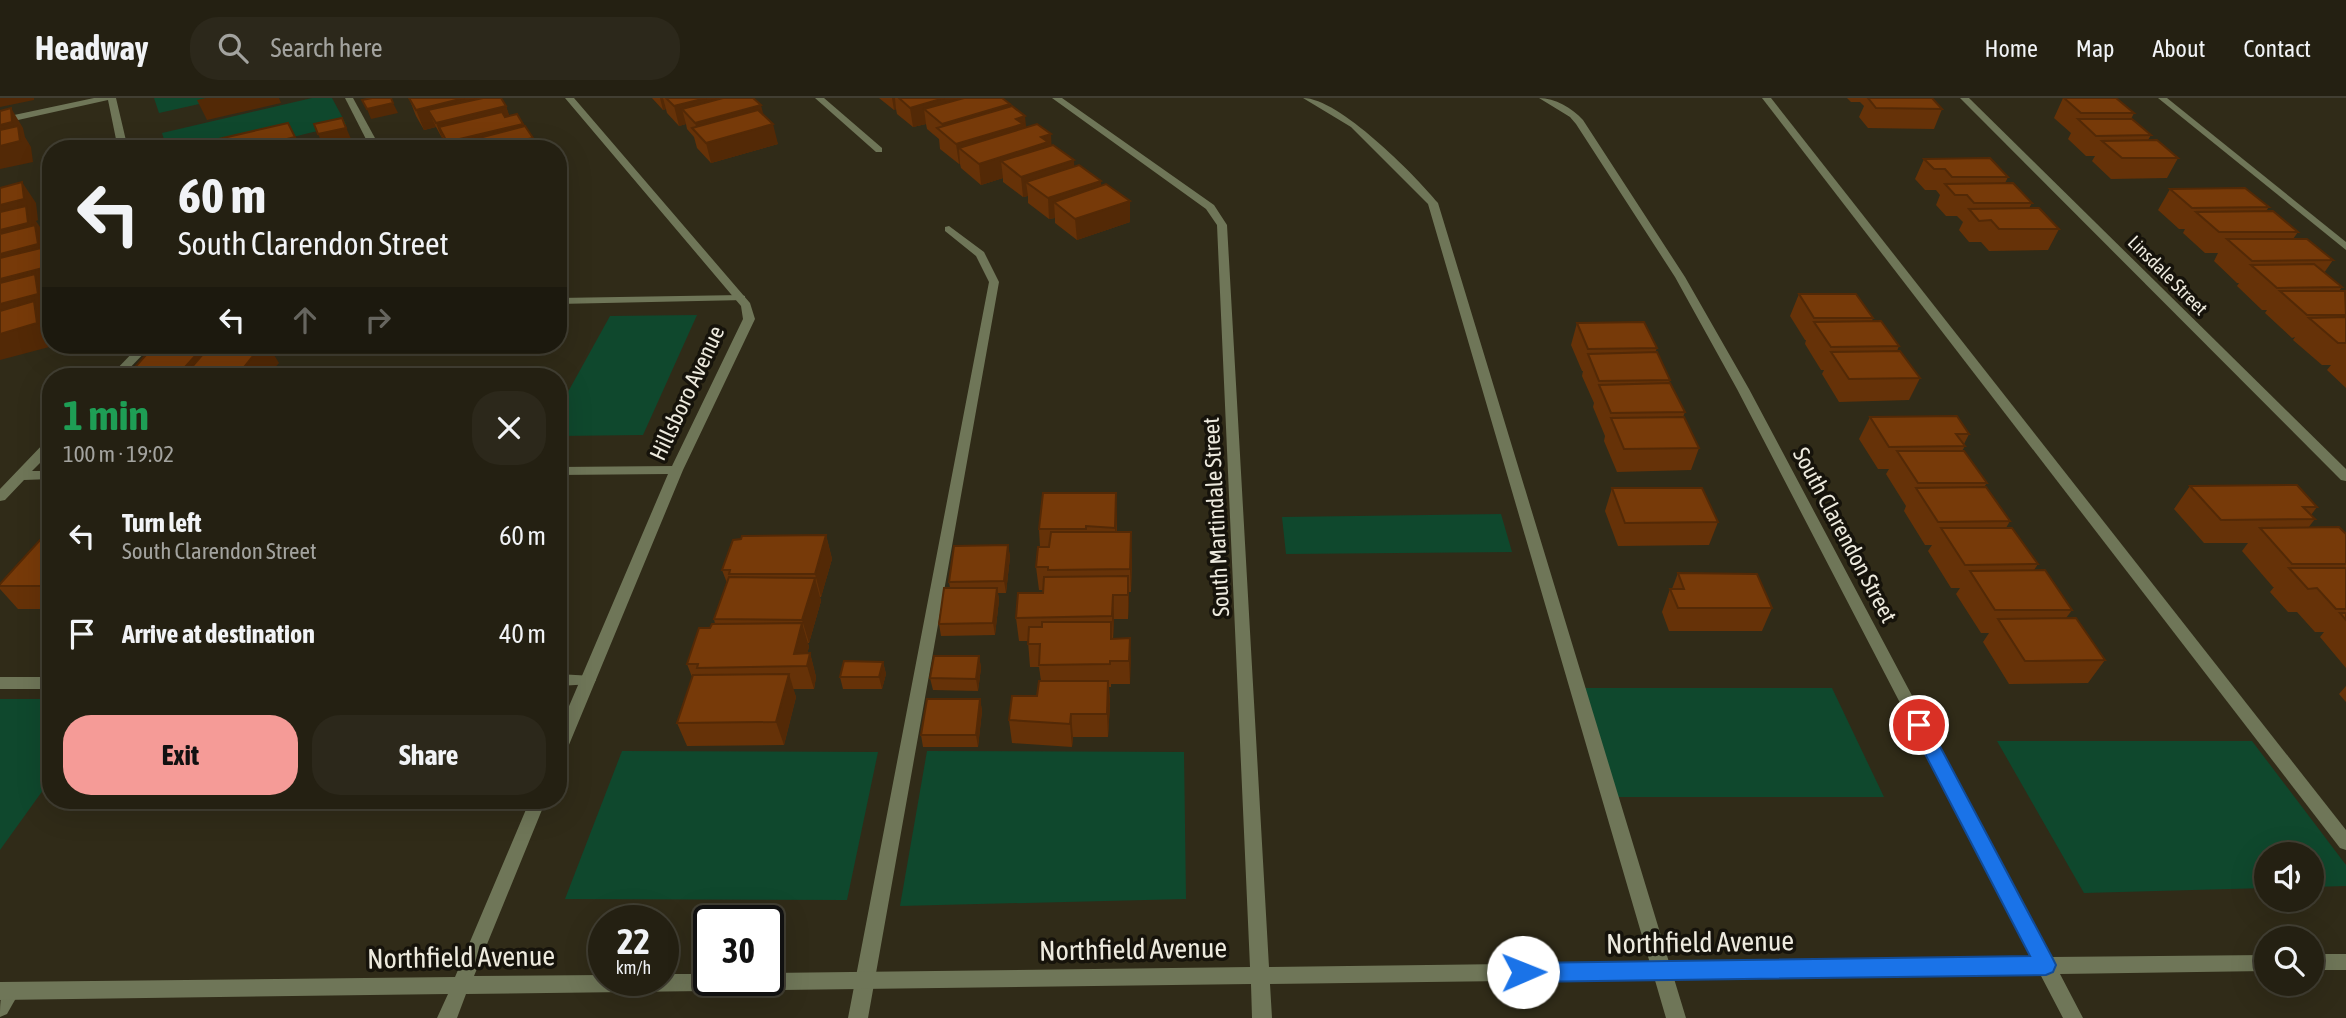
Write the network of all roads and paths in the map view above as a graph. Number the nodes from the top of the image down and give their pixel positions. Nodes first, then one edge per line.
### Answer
1 (106, 98) edge
2 (111, 98) edge
3 (349, 98) edge
4 (569, 98) edge
5 (819, 98) edge
6 (1056, 98) edge
7 (1307, 98) edge
8 (1543, 98) edge
9 (1766, 98) edge
10 (1964, 98) edge
11 (2162, 98) edge
12 (0, 121) edge
13 (121, 140) edge
14 (371, 140) edge
15 (879, 150) dead end
16 (949, 229) dead end
17 (2346, 247) edge
18 (741, 298) junction
19 (567, 301) edge
20 (137, 354) edge
21 (124, 368) edge
22 (42, 453) edge
23 (676, 470) junction
24 (567, 471) edge
25 (21, 475) junction
26 (42, 475) edge
27 (2346, 477) edge
28 (0, 498) edge
29 (567, 680) edge
30 (588, 680) junction
31 (0, 683) edge
32 (42, 683) edge
33 (567, 730) edge
34 (534, 809) edge
35 (2346, 843) edge
36 (2324, 962) edge
37 (2346, 962) edge
38 (2254, 963) edge
39 (2046, 965) junction
40 (1662, 970) junction
41 (1260, 976) junction
42 (865, 981) junction
43 (460, 985) junction
44 (6, 991) edge
45 (0, 1008) edge
46 (447, 1018) edge
47 (858, 1018) edge
48 (1262, 1018) edge
49 (1676, 1018) edge
50 (2073, 1018) edge

1 - 12 street
2 - 13 street
3 - 14 street
4 - 18 street
5 - 15 street
6 - 41 street, South Martindale Street
7 - 40 street
8 - 39 street, South Clarendon Street
9 - 35 street
10 - 27 street, Linsdale Street
11 - 17 street
16 - 42 street
18 - 19 street
18 - 23 street, Hillsboro Avenue
20 - 21 street
22 - 25 street
23 - 24 street
23 - 30 street, Hillsboro Avenue
25 - 26 street
25 - 28 street
29 - 30 street
30 - 33 street, Hillsboro Avenue
31 - 32 street
34 - 43 street
36 - 37 street
38 - 39 street, Northfield Avenue
39 - 40 street, Northfield Avenue
39 - 50 street, South Clarendon Street
40 - 41 street, Northfield Avenue
40 - 49 street
41 - 42 street, Northfield Avenue
41 - 48 street, South Martindale Street
42 - 43 street, Northfield Avenue
42 - 47 street
43 - 44 street, Northfield Avenue
43 - 46 street
44 - 45 street

